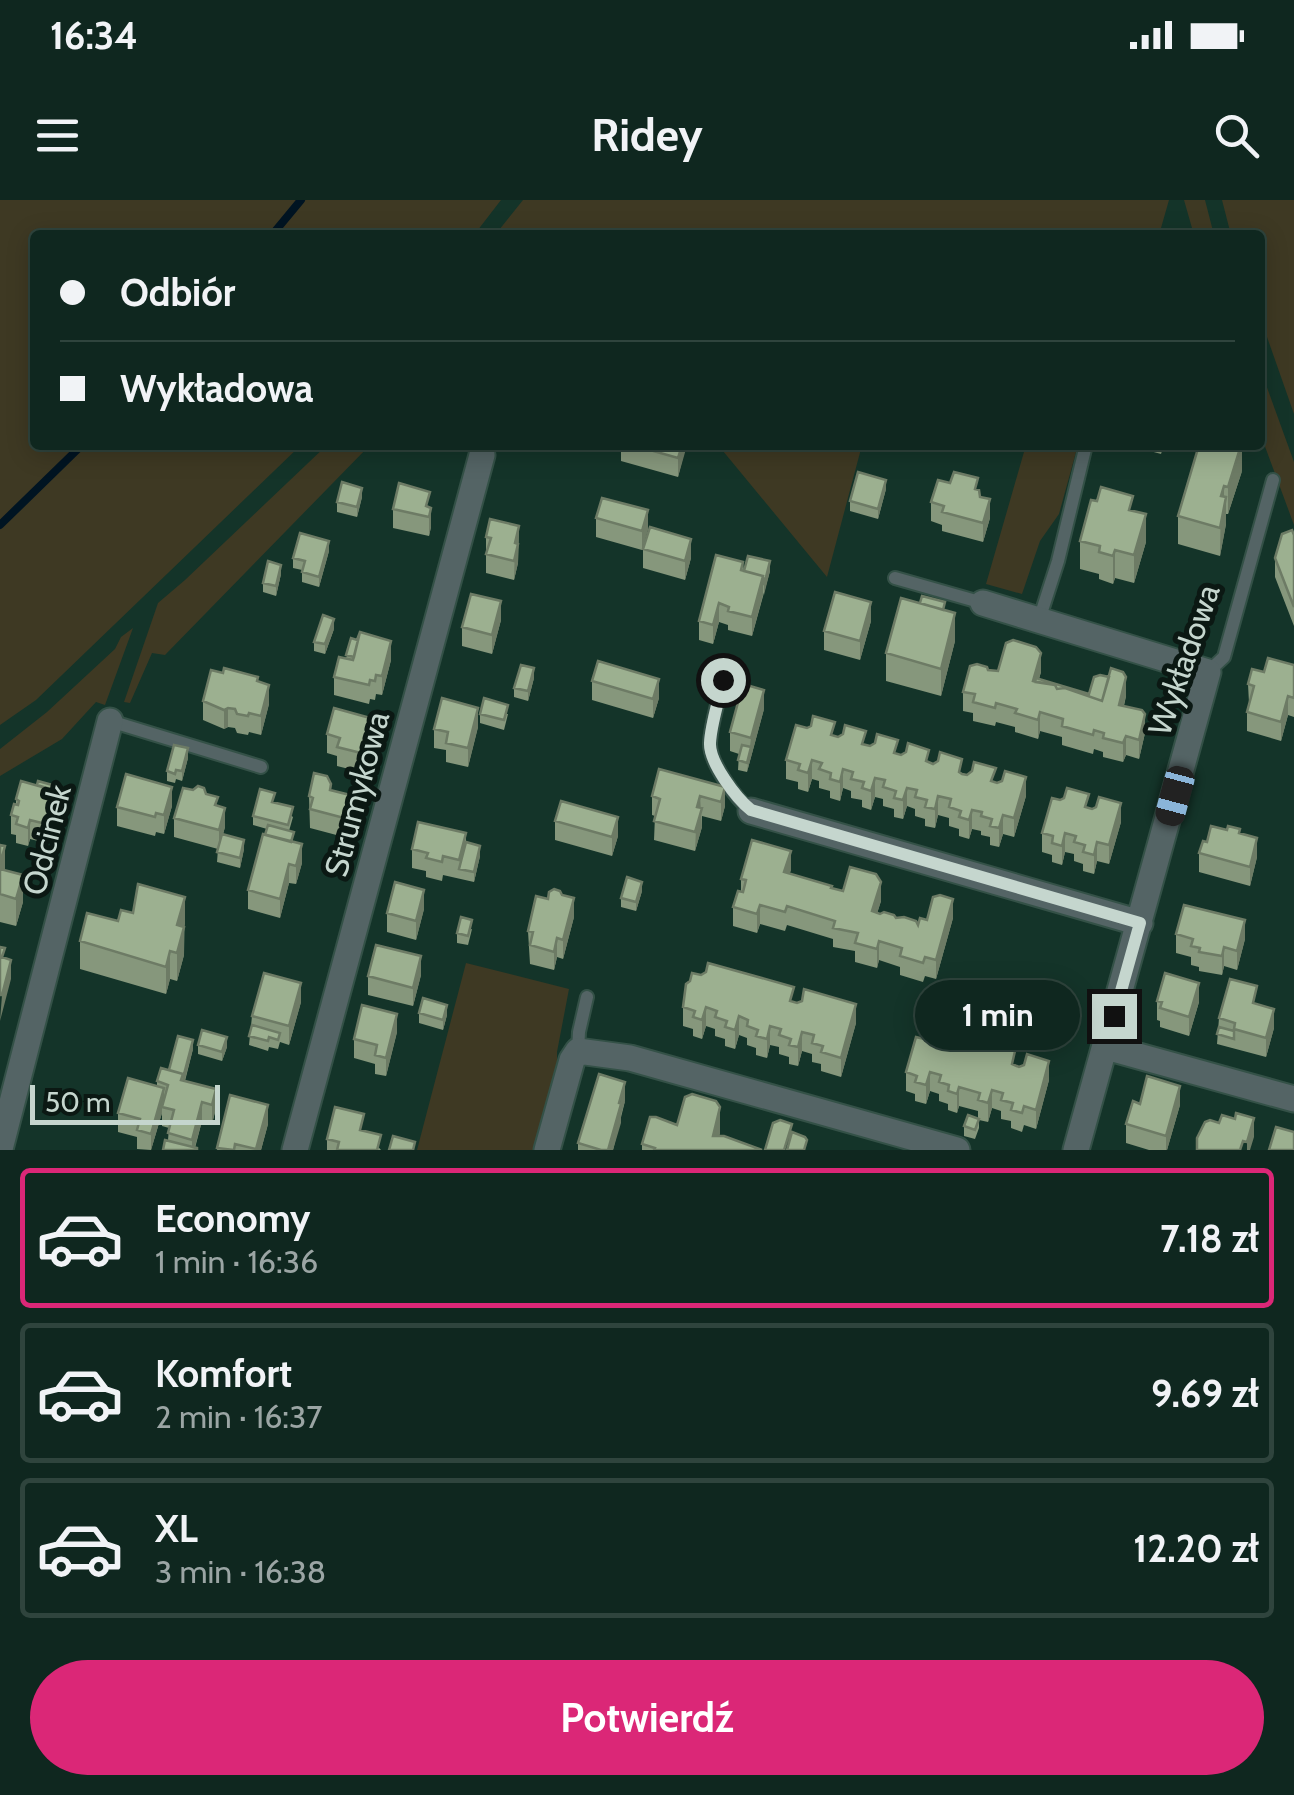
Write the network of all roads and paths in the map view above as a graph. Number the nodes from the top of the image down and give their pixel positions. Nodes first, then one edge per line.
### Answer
1 (1085, 450) edge
2 (482, 454) dead end
3 (1273, 480) dead end
4 (895, 578) dead end
5 (983, 603) joint
6 (1039, 620) junction
7 (1208, 672) junction
8 (723, 680) dead end
9 (110, 722) joint
10 (261, 767) dead end
11 (751, 810) joint
12 (1140, 923) junction
13 (587, 997) dead end
14 (1106, 1048) junction
15 (578, 1051) junction
16 (1294, 1099) edge
17 (0, 1149) edge
18 (295, 1150) edge
19 (548, 1150) edge
20 (957, 1150) edge
21 (1076, 1150) edge

1 - 6 lane
2 - 18 street, Strumykowa
3 - 7 lane, Wykładowa
4 - 5 lane
5 - 6 street
6 - 7 street
7 - 12 street, Wykładowa
8 - 11 lane
9 - 10 lane
9 - 17 street, Odcinek
11 - 12 street
12 - 14 street, Wykładowa
13 - 15 lane
14 - 16 street
14 - 21 street, Wykładowa
15 - 19 street
15 - 20 street

